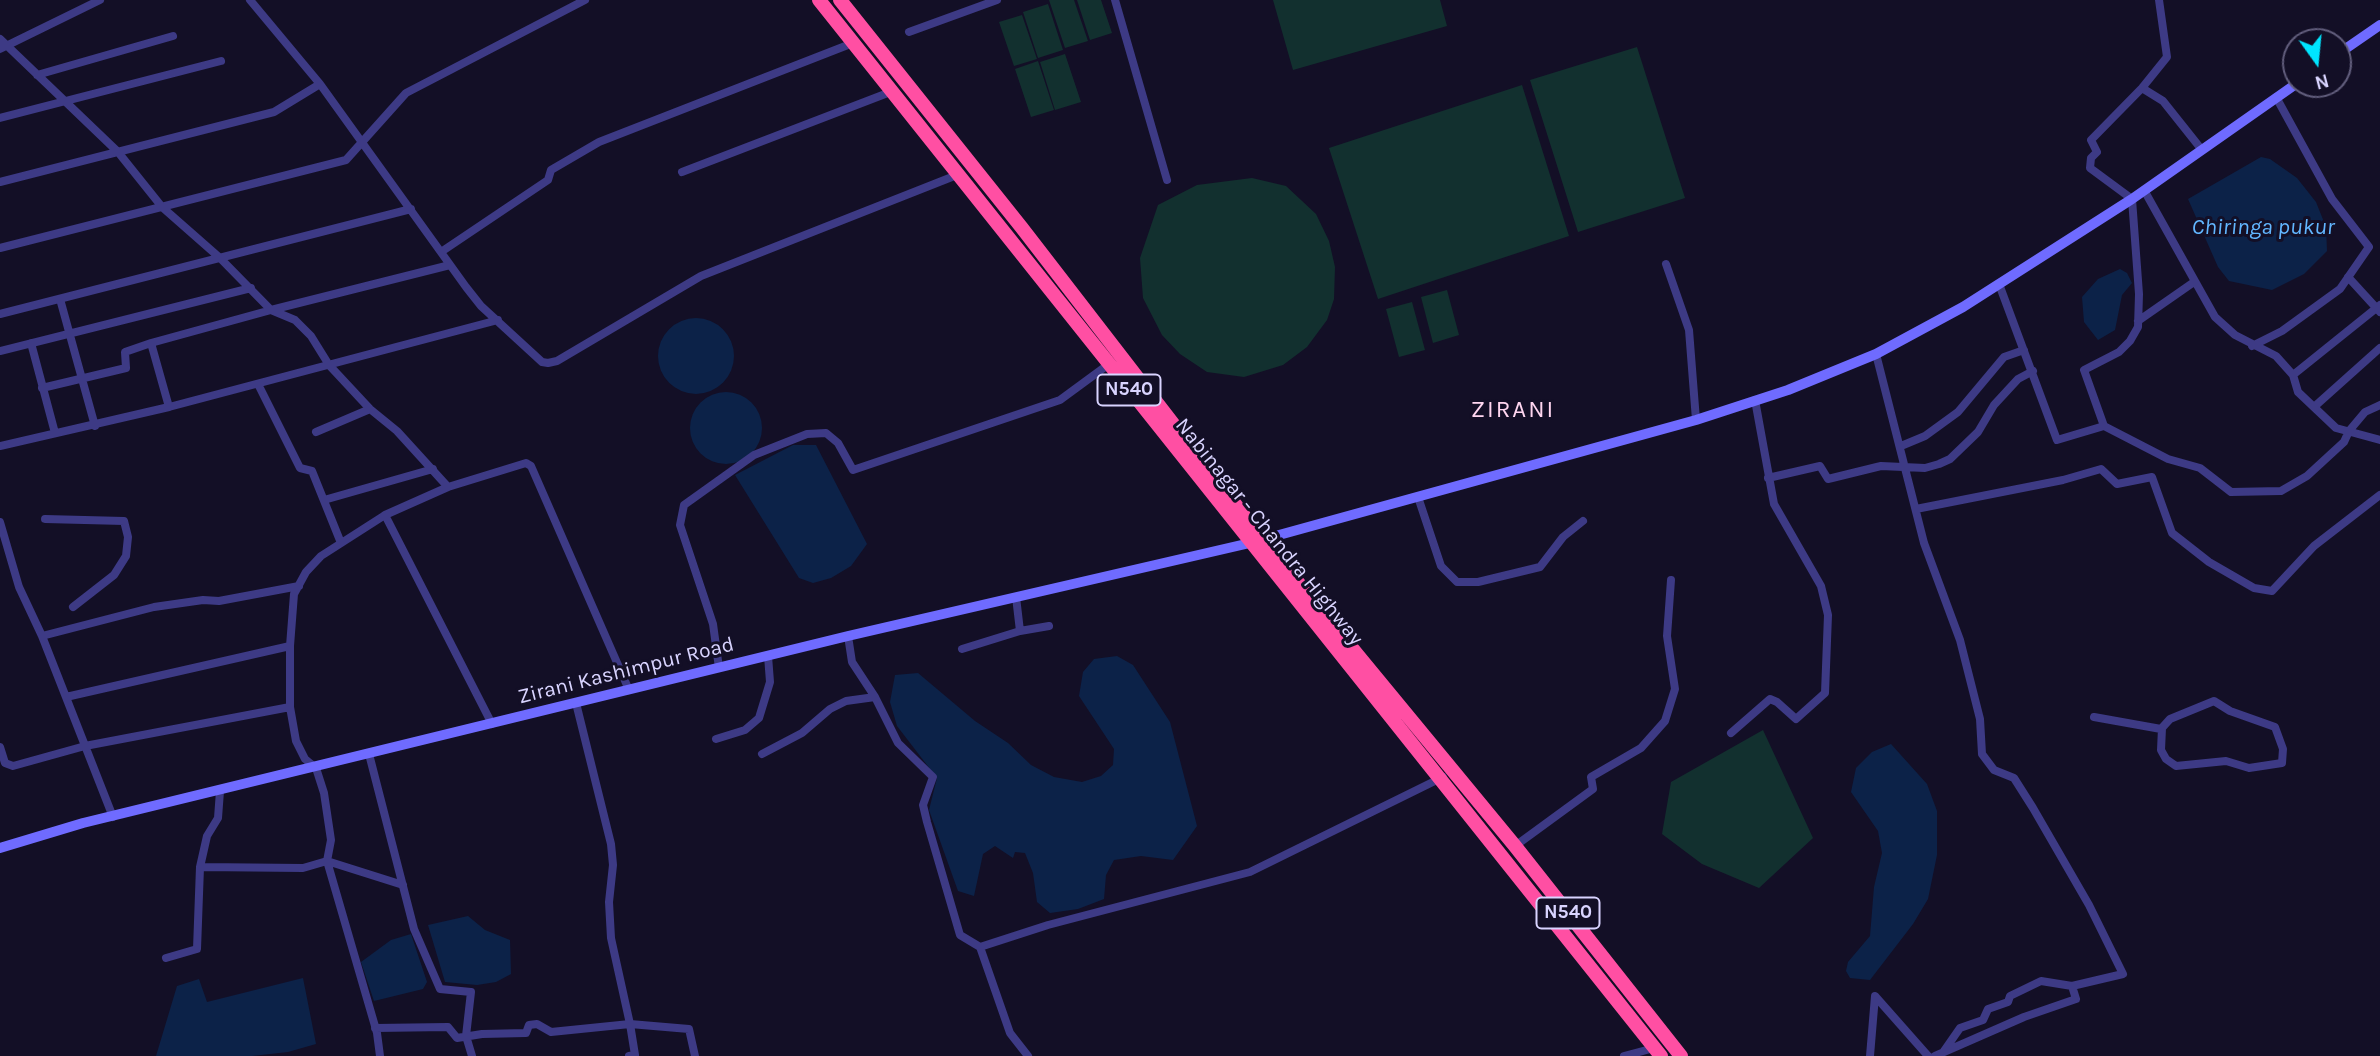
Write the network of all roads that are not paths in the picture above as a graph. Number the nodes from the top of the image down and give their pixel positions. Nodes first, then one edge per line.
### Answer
1 (100, 0) edge
2 (250, 0) edge
3 (585, 0) edge
4 (819, 0) edge
5 (840, 0) edge
6 (997, 0) edge
7 (1115, 0) edge
8 (2159, 0) edge
9 (2380, 25) edge
10 (909, 32) dead end
11 (173, 36) dead end
12 (0, 39) edge
13 (853, 43) junction
14 (2352, 44) edge
15 (4, 48) edge
16 (221, 61) dead end
17 (37, 75) junction
18 (320, 84) junction
19 (2142, 88) junction
20 (893, 91) junction
21 (2282, 93) edge
22 (2276, 97) junction
23 (63, 102) junction
24 (0, 118) edge
25 (362, 141) junction
26 (2202, 150) junction
27 (118, 152) junction
28 (682, 172) dead end
29 (957, 175) junction
30 (1167, 180) dead end
31 (0, 182) edge
32 (2144, 190) junction
33 (2132, 199) junction
34 (162, 207) junction
35 (411, 209) junction
36 (0, 248) edge
37 (441, 253) junction
38 (220, 258) junction
39 (1666, 264) dead end
40 (450, 265) junction
41 (2348, 277) junction
42 (2194, 282) junction
43 (1999, 284) junction
44 (251, 288) junction
45 (60, 299) junction
46 (2379, 308) edge
47 (271, 310) junction
48 (0, 314) edge
49 (498, 320) junction
50 (2138, 321) junction
51 (69, 334) junction
52 (31, 343) junction
53 (150, 343) junction
54 (2252, 346) junction
55 (2380, 348) edge
56 (2024, 350) junction
57 (0, 351) edge
58 (1876, 354) junction
59 (1109, 364) junction
60 (329, 365) junction
61 (2033, 371) junction
62 (2293, 375) junction
63 (82, 379) junction
64 (258, 384) junction
65 (42, 388) junction
66 (1755, 400) junction
67 (2380, 405) edge
68 (2314, 407) junction
69 (169, 408) junction
70 (370, 409) junction
71 (1696, 420) junction
72 (95, 426) junction
73 (2104, 426) junction
74 (2349, 431) junction
75 (316, 432) dead end
76 (55, 433) junction
77 (2380, 440) edge
78 (0, 446) edge
79 (1901, 446) junction
80 (1906, 466) junction
81 (433, 468) junction
82 (1768, 478) junction
83 (449, 487) junction
84 (2380, 495) edge
85 (1418, 497) junction
86 (324, 500) junction
87 (1916, 509) junction
88 (385, 515) junction
89 (45, 519) dead end
90 (1583, 521) dead end
91 (0, 523) edge
92 (1256, 541) junction
93 (341, 543) junction
94 (1671, 580) dead end
95 (299, 586) junction
96 (1016, 597) junction
97 (73, 607) dead end
98 (1049, 626) dead end
99 (1020, 631) junction
100 (42, 636) junction
101 (848, 636) junction
102 (290, 646) junction
103 (962, 649) dead end
104 (768, 656) junction
105 (719, 668) junction
106 (629, 690) junction
107 (66, 697) junction
108 (876, 697) junction
109 (576, 703) junction
110 (290, 707) junction
111 (2094, 717) dead end
112 (492, 724) junction
113 (2162, 728) junction
114 (1731, 733) dead end
115 (716, 739) dead end
116 (85, 746) junction
117 (0, 747) edge
118 (369, 754) junction
119 (762, 754) dead end
120 (316, 768) junction
121 (1446, 775) junction
122 (220, 791) junction
123 (113, 817) junction
124 (1515, 846) junction
125 (0, 848) edge
126 (327, 861) junction
127 (200, 867) junction
128 (403, 886) junction
129 (979, 947) junction
130 (166, 958) dead end
131 (2072, 986) junction
132 (630, 1024) junction
133 (375, 1028) junction
134 (466, 1036) junction
135 (1658, 1052) edge
136 (1939, 1054) edge
137 (380, 1056) edge
138 (472, 1056) edge
139 (629, 1056) edge
140 (695, 1056) edge
141 (1028, 1056) edge
142 (1624, 1056) edge
143 (1681, 1056) edge
144 (1870, 1056) edge
145 (1928, 1056) edge

1 - 15 street
2 - 18 street
3 - 25 street
4 - 13 highway, Nabinagar - Chandra Highway / N540
5 - 92 highway, Nabinagar - Chandra Highway / N540
6 - 10 street
7 - 30 street
8 - 19 street
9 - 14 street
11 - 17 street
12 - 15 street
13 - 20 highway, Nabinagar - Chandra Highway / N540
13 - 37 street
15 - 17 street
16 - 23 street
17 - 23 street
18 - 25 street
18 - 27 street
19 - 26 street
19 - 33 street
20 - 28 street
20 - 29 highway, Nabinagar - Chandra Highway / N540
21 - 22 street, Zirani Kashimpur Road
22 - 26 street, Zirani Kashimpur Road
22 - 41 street
23 - 24 street
23 - 27 street
25 - 34 street
25 - 35 street
26 - 32 street, Zirani Kashimpur Road
27 - 31 street
27 - 34 street
29 - 49 street
29 - 59 highway, Nabinagar - Chandra Highway / N540
32 - 33 street, Zirani Kashimpur Road
32 - 42 street
33 - 43 street, Zirani Kashimpur Road
33 - 50 street
34 - 36 street
34 - 38 street
35 - 37 street
35 - 38 street
37 - 40 street
38 - 44 street
38 - 45 street
39 - 71 street
40 - 47 street
40 - 49 street
41 - 46 street
41 - 54 street
42 - 50 street
42 - 54 street
43 - 56 street
43 - 58 street, Zirani Kashimpur Road
44 - 47 street
44 - 51 street
45 - 48 street
45 - 51 street
46 - 62 street
47 - 53 street
47 - 60 street
49 - 60 street
50 - 73 street
51 - 52 street
51 - 63 street
52 - 57 street
52 - 65 street
53 - 63 street
53 - 69 street
54 - 62 street
55 - 68 street
56 - 61 street
56 - 79 street
58 - 66 street, Zirani Kashimpur Road
58 - 79 street
59 - 92 highway, Nabinagar - Chandra Highway / N540
59 - 105 street
60 - 64 street
60 - 70 street
61 - 73 street
61 - 80 street
62 - 68 street
63 - 65 street
63 - 72 street
64 - 69 street
64 - 86 street
65 - 76 street
66 - 71 street, Zirani Kashimpur Road
66 - 82 street
67 - 74 street
68 - 74 street
69 - 72 street
70 - 75 street
70 - 81 street
71 - 85 street, Zirani Kashimpur Road
72 - 76 street
73 - 74 street
74 - 77 street
76 - 78 street
79 - 80 street
80 - 82 street
80 - 87 street
81 - 83 street
81 - 86 street
82 - 114 street
83 - 88 street
83 - 106 street
84 - 87 street
85 - 90 street
85 - 92 street, Zirani Kashimpur Road
86 - 93 street
87 - 131 street
88 - 93 street
88 - 112 street
89 - 97 street
91 - 100 street
92 - 96 street, Zirani Kashimpur Road
92 - 121 highway, Nabinagar - Chandra Highway / N540
93 - 95 street
94 - 124 street
95 - 100 street
95 - 102 street
96 - 99 street
96 - 101 street, Zirani Kashimpur Road
98 - 99 street
99 - 103 street
100 - 107 street
101 - 104 street, Zirani Kashimpur Road
101 - 108 street
102 - 107 street
102 - 110 street
104 - 105 street, Zirani Kashimpur Road
104 - 115 street
105 - 106 street, Zirani Kashimpur Road
106 - 109 street, Zirani Kashimpur Road
107 - 116 street
108 - 119 street
108 - 129 street
109 - 112 street, Zirani Kashimpur Road
109 - 132 street
110 - 116 street
110 - 120 street
111 - 113 street
112 - 118 street, Zirani Kashimpur Road
113 - 113 street
116 - 117 street
116 - 123 street
118 - 120 street, Zirani Kashimpur Road
118 - 128 street
120 - 122 street, Zirani Kashimpur Road
120 - 126 street
121 - 124 highway, Nabinagar - Chandra Highway / N540
121 - 129 street
121 - 135 highway, Nabinagar - Chandra Highway / N540
122 - 123 street, Zirani Kashimpur Road
122 - 127 street
123 - 125 street, Zirani Kashimpur Road
124 - 143 highway, Nabinagar - Chandra Highway / N540
126 - 127 street
126 - 128 street
126 - 133 street
127 - 130 street
128 - 134 street
129 - 141 street
131 - 136 street
131 - 136 street
132 - 134 street
132 - 139 street
132 - 140 street
133 - 134 street
133 - 137 street
134 - 138 street
135 - 142 street
144 - 145 street

